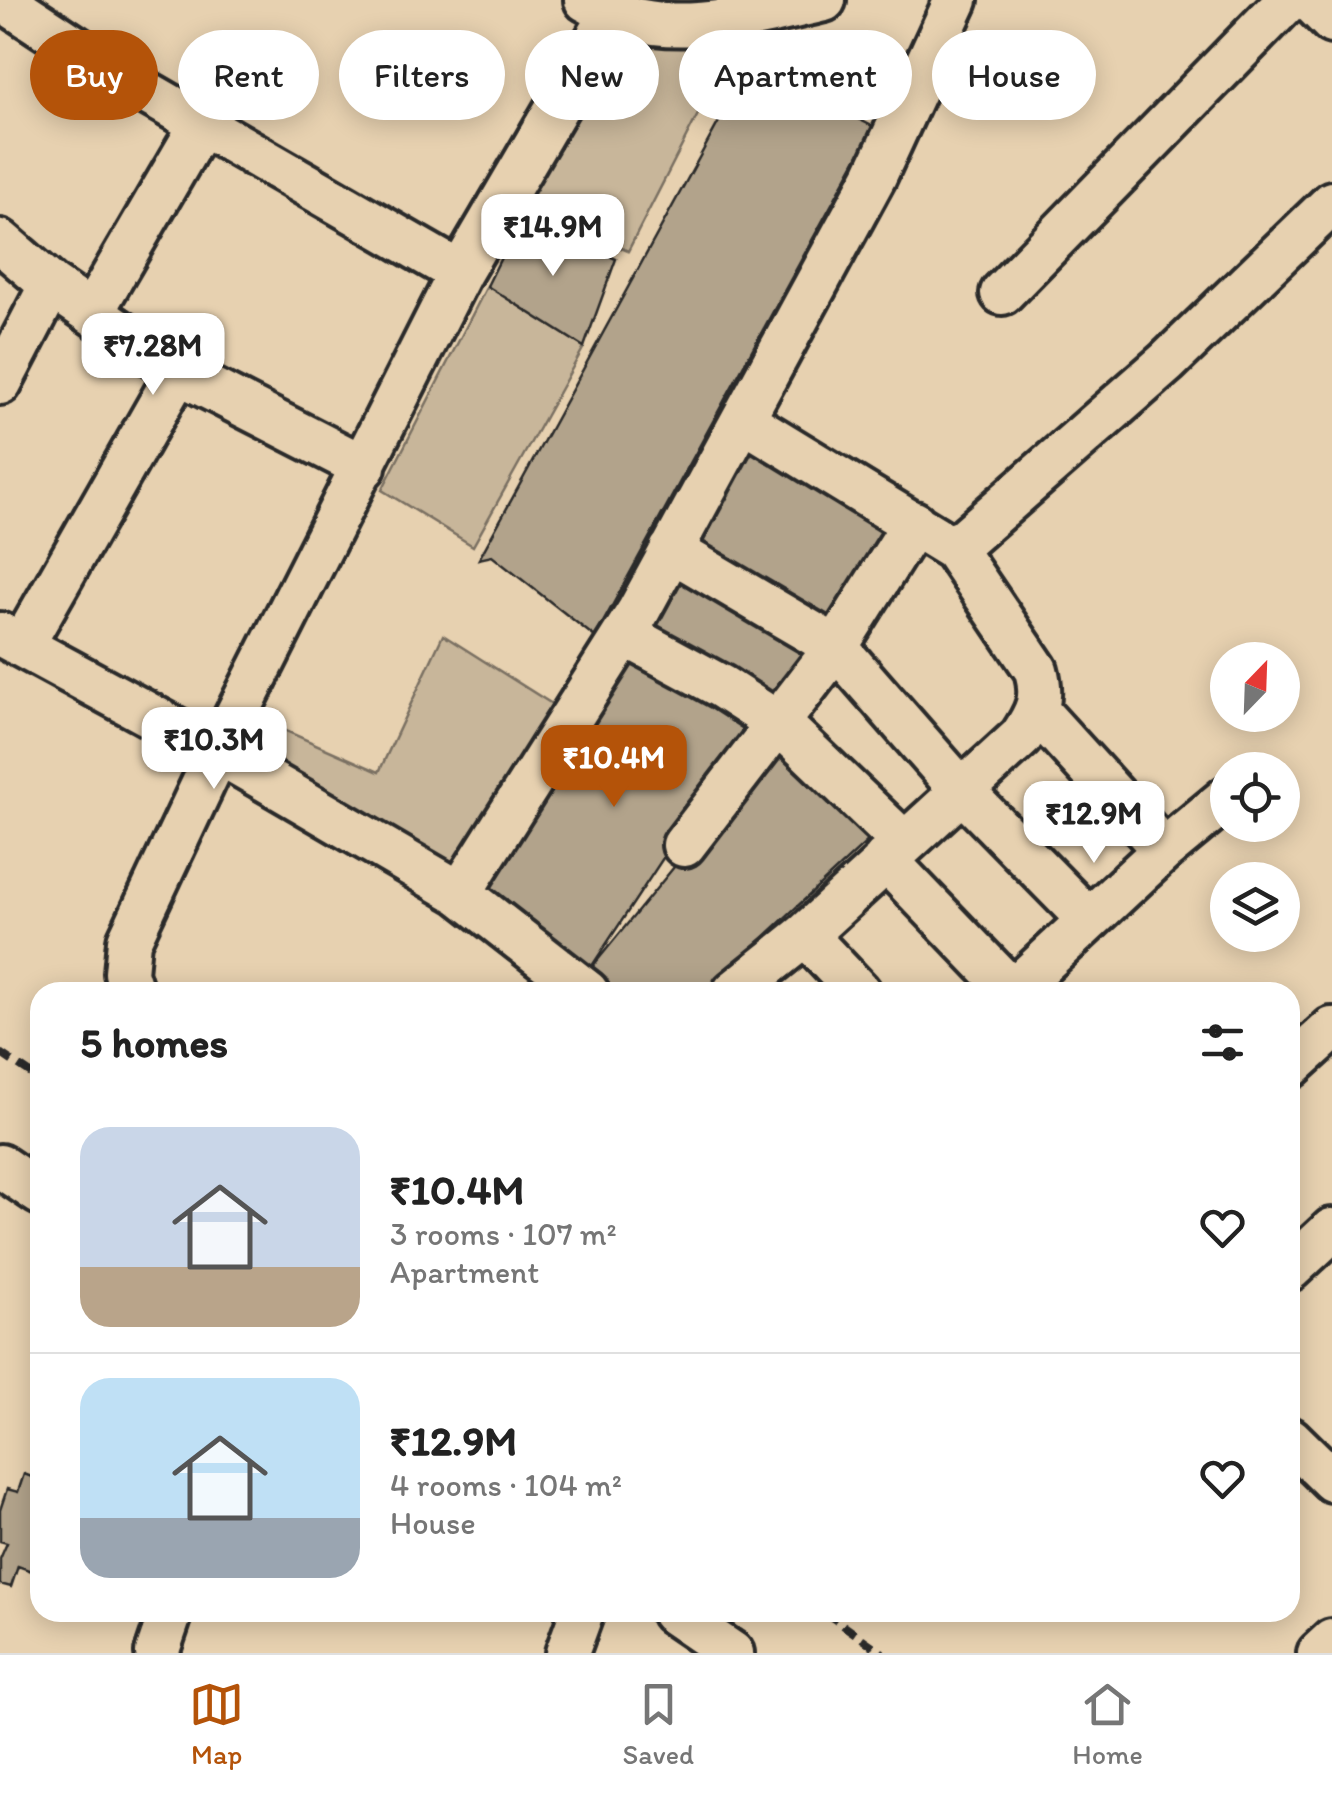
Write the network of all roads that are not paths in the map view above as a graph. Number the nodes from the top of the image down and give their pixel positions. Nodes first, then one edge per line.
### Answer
1 (3, 0) edge
2 (819, 0) edge
3 (956, 0) edge
4 (1288, 0) edge
5 (1310, 0) edge
6 (598, 8) edge
7 (1332, 22) edge
8 (202, 123) junction
9 (1332, 202) edge
10 (0, 241) edge
11 (460, 274) junction
12 (52, 285) junction
13 (1002, 294) dead end
14 (92, 312) junction
15 (178, 372) junction
16 (0, 384) edge
17 (742, 420) junction
18 (364, 467) junction
19 (914, 523) junction
20 (954, 549) junction
21 (672, 550) junction
22 (624, 634) junction
23 (11, 640) edge
24 (836, 648) junction
25 (1038, 712) junction
26 (777, 723) junction
27 (218, 752) junction
28 (962, 791) junction
29 (1210, 812) edge
30 (684, 845) dead end
31 (1164, 850) junction
32 (894, 851) junction
33 (460, 894) junction
34 (1089, 920) junction
35 (804, 935) junction
36 (129, 982) edge
37 (574, 982) edge
38 (746, 982) edge
39 (849, 982) edge
40 (1004, 982) edge
41 (1023, 982) edge
42 (1332, 1029) edge
43 (1300, 1059) edge
44 (0, 1166) edge
45 (30, 1186) edge
46 (1332, 1230) edge
47 (1300, 1260) edge
48 (1300, 1449) edge
49 (1332, 1480) edge
50 (168, 1622) edge
51 (578, 1622) edge
52 (687, 1622) edge
53 (1332, 1641) edge
54 (157, 1653) edge
55 (567, 1653) edge
56 (732, 1653) edge
57 (1319, 1653) edge

1 - 8 street
2 - 6 street
3 - 17 street
4 - 13 street
5 - 7 street
6 - 11 street
8 - 11 street
8 - 14 street
9 - 20 street
10 - 12 street
11 - 18 street
12 - 14 street
12 - 16 street
14 - 15 street
15 - 18 street
15 - 23 street
17 - 19 street
17 - 21 street
18 - 27 street
19 - 20 street
19 - 24 street
20 - 25 street
21 - 22 street
21 - 24 street
22 - 26 street
22 - 33 street
23 - 27 street
24 - 26 street
24 - 28 street
25 - 28 street
25 - 31 street
26 - 30 street
26 - 32 street
27 - 33 street
27 - 36 street
28 - 32 street
28 - 34 street
29 - 31 street
31 - 34 street
32 - 35 street
32 - 40 street
33 - 37 street
34 - 41 street
35 - 38 street
35 - 39 street
42 - 43 street
44 - 45 street
46 - 47 street
48 - 49 street
50 - 54 street
51 - 55 street
52 - 56 street
53 - 57 street

